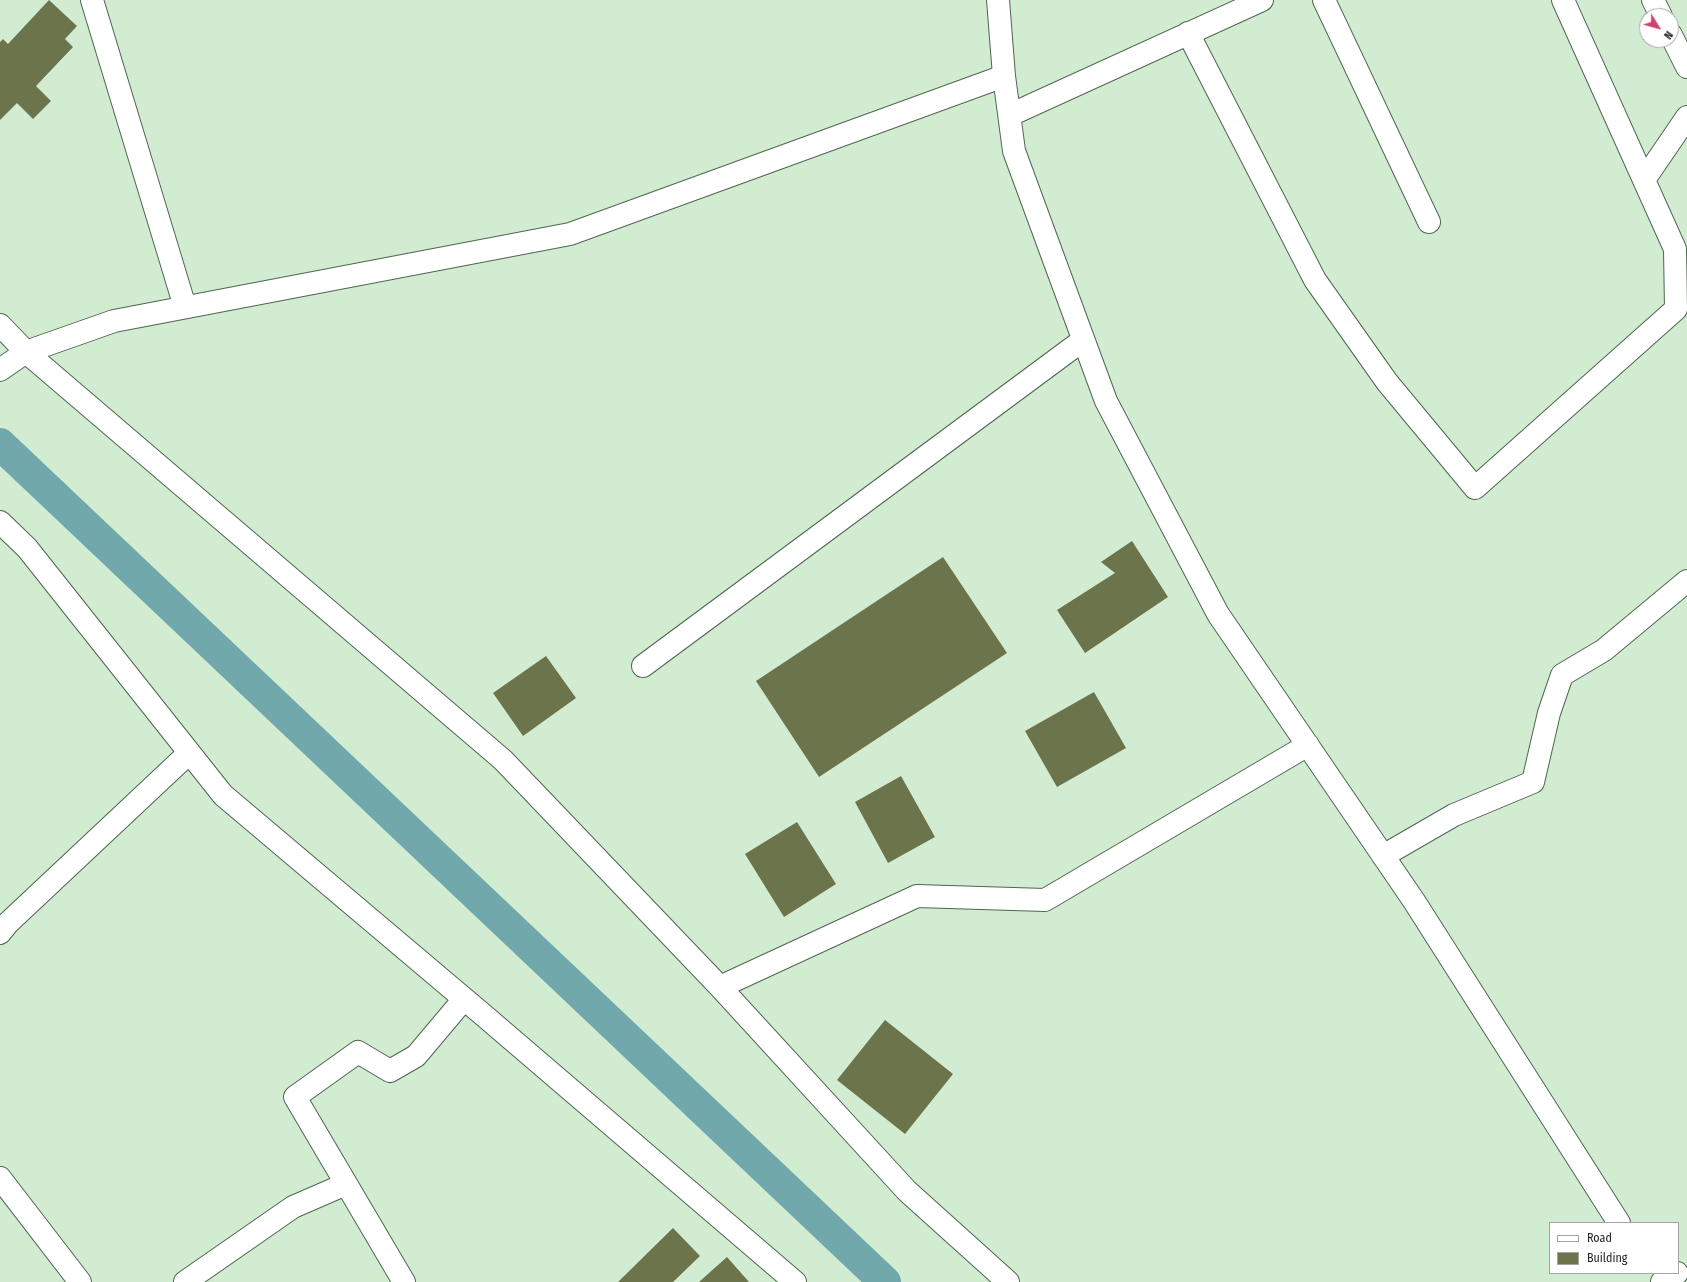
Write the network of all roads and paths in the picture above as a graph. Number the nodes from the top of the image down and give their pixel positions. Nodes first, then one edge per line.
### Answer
1 (92, 0) edge
2 (998, 0) edge
3 (1262, 0) edge
4 (1324, 0) edge
5 (1563, 0) edge
6 (1188, 33) junction
7 (1678, 48) edge
8 (1687, 67) edge
9 (1004, 76) junction
10 (1010, 115) junction
11 (1687, 117) edge
12 (1644, 180) junction
13 (1429, 222) dead end
14 (185, 308) junction
15 (0, 325) edge
16 (1083, 340) junction
17 (26, 352) junction
18 (0, 370) edge
19 (0, 522) edge
20 (1687, 581) edge
21 (643, 666) dead end
22 (1308, 745) junction
23 (189, 753) junction
24 (1383, 856) junction
25 (0, 933) edge
26 (720, 987) junction
27 (464, 999) junction
28 (0, 1178) edge
29 (346, 1184) junction
30 (1618, 1222) edge
31 (1675, 1274) edge
32 (80, 1282) edge
33 (185, 1282) edge
34 (404, 1282) edge
35 (795, 1282) edge
36 (1008, 1282) edge
37 (1662, 1282) edge

1 - 14 street
2 - 9 street
3 - 6 street
4 - 13 street
5 - 12 street
6 - 10 street
6 - 12 street
7 - 8 street
9 - 10 street
9 - 14 street
10 - 16 street
11 - 12 street
14 - 17 street
15 - 17 street
16 - 21 street
16 - 22 street
17 - 18 street
17 - 26 street
19 - 23 street
20 - 24 street
22 - 24 street
22 - 26 street
23 - 25 street
23 - 27 street
24 - 30 street
26 - 36 street
27 - 29 street
27 - 35 street
28 - 32 street
29 - 33 street
29 - 34 street
31 - 37 street

